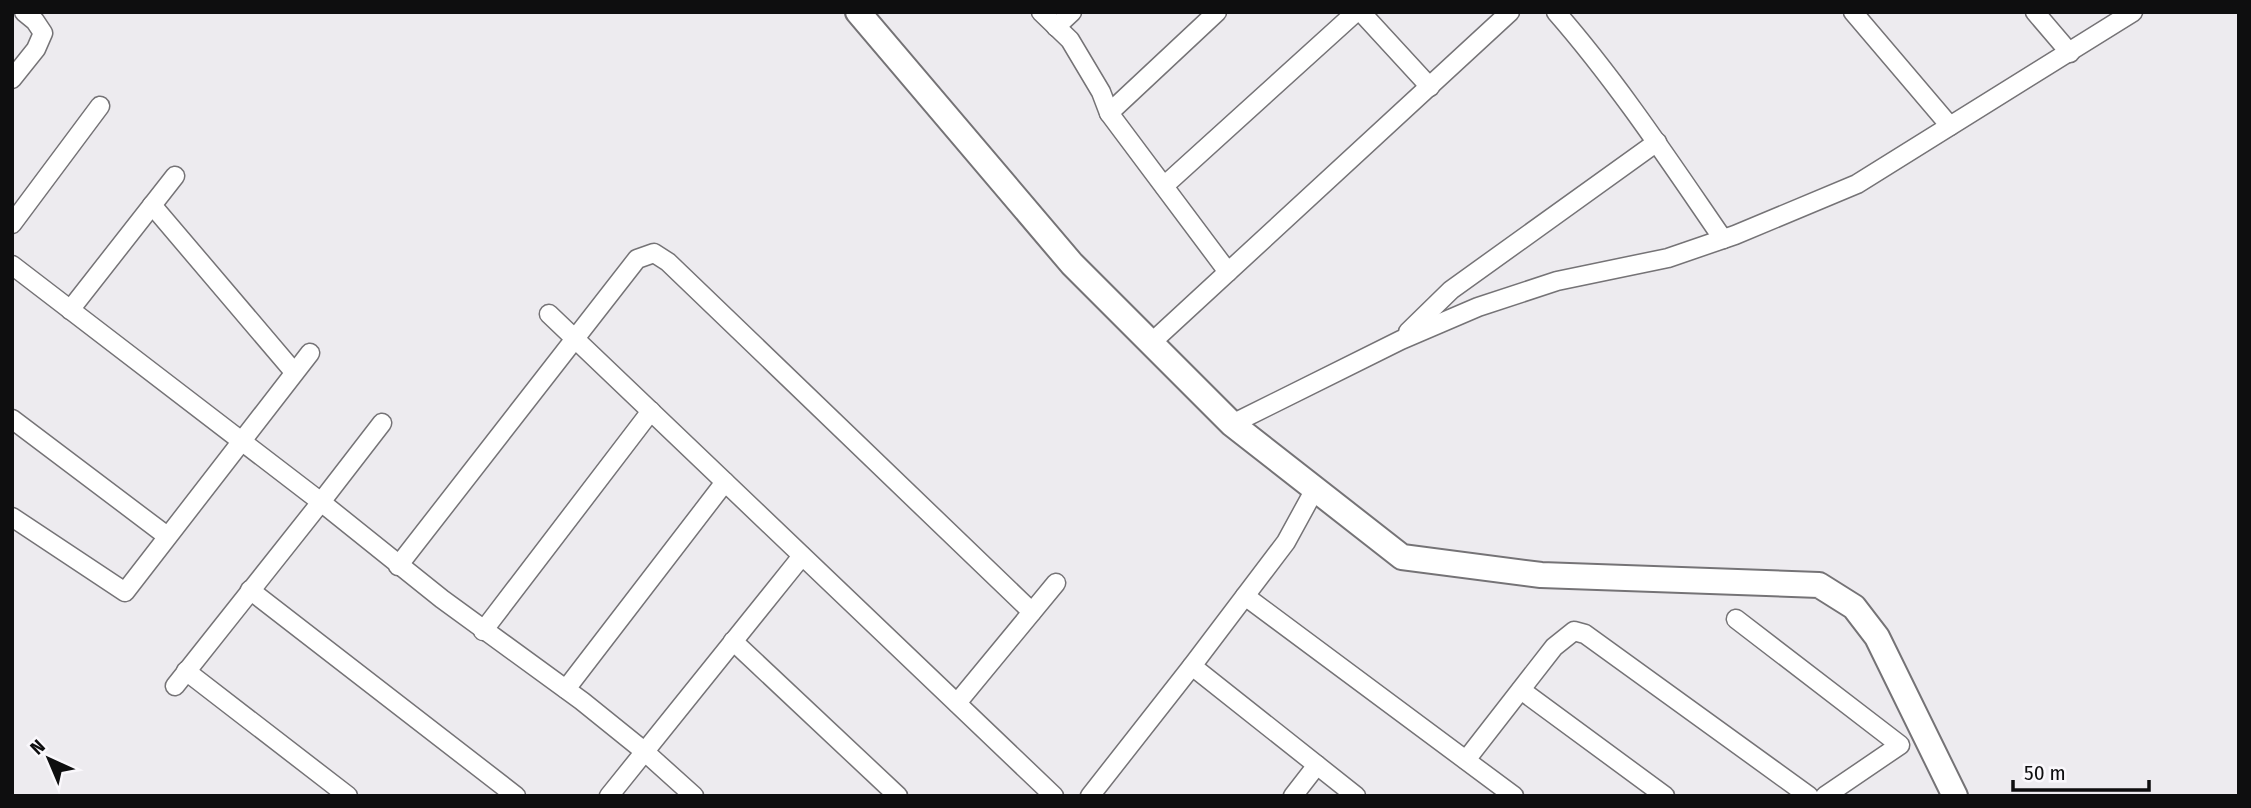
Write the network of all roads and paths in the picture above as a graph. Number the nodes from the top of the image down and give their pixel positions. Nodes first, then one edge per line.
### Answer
1 (24, 12) edge
2 (858, 12) edge
3 (1041, 12) edge
4 (1072, 12) edge
5 (1217, 12) edge
6 (1356, 12) edge
7 (1362, 12) edge
8 (1510, 12) edge
9 (1556, 12) edge
10 (1853, 12) edge
11 (2035, 12) edge
12 (2133, 12) edge
13 (1056, 27) junction
14 (2070, 53) junction
15 (12, 79) edge
16 (1430, 86) junction
17 (100, 106) dead end
18 (1109, 113) junction
19 (1950, 126) junction
20 (1657, 142) junction
21 (175, 176) dead end
22 (1164, 186) junction
23 (152, 205) junction
24 (12, 224) edge
25 (1723, 239) junction
26 (12, 265) edge
27 (1228, 272) junction
28 (70, 310) junction
29 (549, 314) dead end
30 (575, 339) junction
31 (1401, 340) junction
32 (1151, 343) junction
33 (310, 353) dead end
34 (294, 372) junction
35 (651, 411) junction
36 (12, 419) edge
37 (382, 423) dead end
38 (1232, 425) junction
39 (240, 441) junction
40 (725, 482) junction
41 (1315, 489) junction
42 (321, 502) junction
43 (12, 517) edge
44 (167, 536) junction
45 (802, 556) junction
46 (398, 566) junction
47 (1056, 583) dead end
48 (250, 590) junction
49 (1245, 596) junction
50 (1032, 612) junction
51 (1736, 618) dead end
52 (484, 631) junction
53 (733, 641) junction
54 (1192, 666) junction
55 (566, 689) junction
56 (1521, 690) junction
57 (957, 703) junction
58 (644, 751) junction
59 (1466, 760) junction
60 (1317, 765) junction
61 (348, 796) edge
62 (516, 796) edge
63 (609, 796) edge
64 (694, 796) edge
65 (898, 796) edge
66 (1054, 796) edge
67 (1090, 796) edge
68 (1293, 796) edge
69 (1356, 796) edge
70 (1514, 796) edge
71 (1665, 796) edge
72 (1809, 796) edge
73 (1825, 796) edge
74 (1955, 796) edge

1 - 15 street
2 - 32 main road
3 - 13 street
4 - 13 street
5 - 18 street
6 - 22 street
7 - 16 street
8 - 16 street
9 - 20 street
10 - 19 street
11 - 14 street
12 - 14 street
13 - 18 street
14 - 19 street
16 - 27 street
17 - 24 street
18 - 22 street
19 - 25 street
20 - 25 street
20 - 31 street
21 - 23 street
22 - 27 street
23 - 28 street
23 - 34 street
25 - 31 street
26 - 28 street
27 - 32 street
28 - 39 street
29 - 30 street
30 - 35 street
30 - 46 street
30 - 50 street
31 - 38 street
32 - 38 main road
33 - 34 street
34 - 39 street
35 - 40 street
35 - 52 street
36 - 44 street
37 - 42 street
38 - 41 main road
39 - 42 street
39 - 44 street
40 - 45 street
40 - 55 street
41 - 49 street
41 - 74 main road
42 - 46 street
42 - 48 street
43 - 44 street
45 - 53 street
45 - 57 street
46 - 52 street
47 - 50 street
48 - 61 street
48 - 62 street
49 - 54 street
49 - 59 street
50 - 57 street
51 - 73 street
52 - 55 street
53 - 58 street
53 - 65 street
54 - 60 street
54 - 67 street
55 - 58 street
56 - 59 street
56 - 71 street
56 - 72 street
57 - 66 street
58 - 63 street
58 - 64 street
59 - 70 street
60 - 68 street
60 - 69 street

